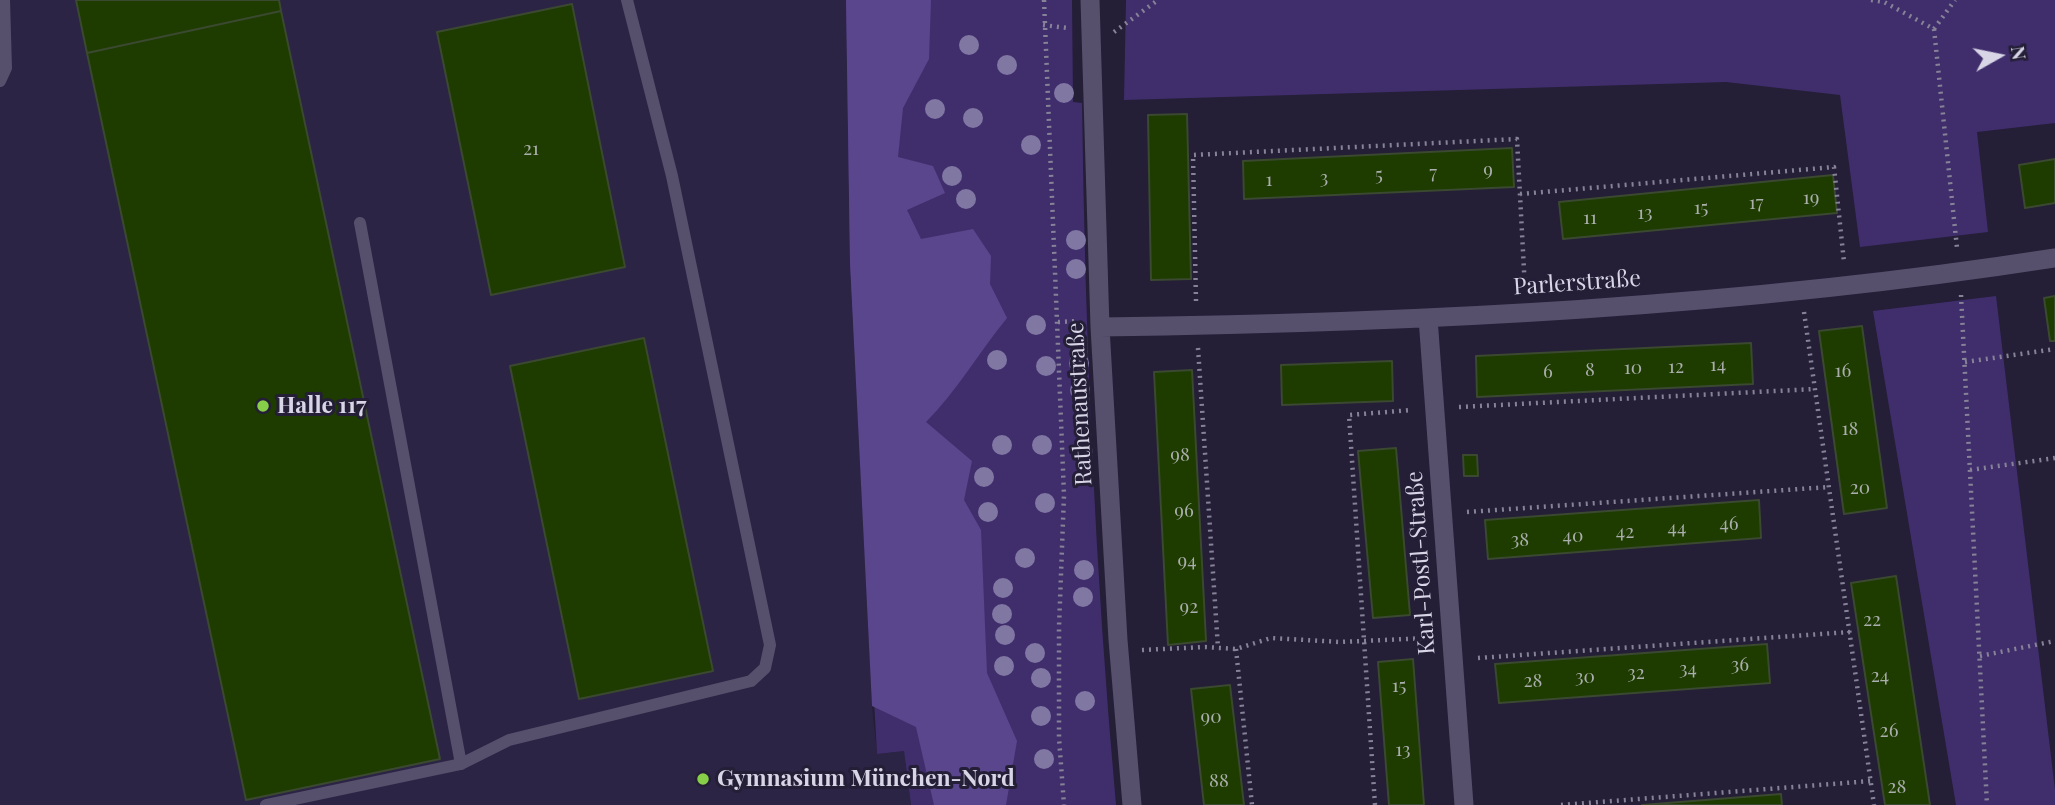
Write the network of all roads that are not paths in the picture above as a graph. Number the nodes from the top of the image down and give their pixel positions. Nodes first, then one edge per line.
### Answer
1 (4, 0) edge
2 (627, 0) edge
3 (1090, 0) edge
4 (0, 81) edge
5 (360, 223) dead end
6 (2055, 258) edge
7 (1428, 318) junction
8 (1100, 327) junction
9 (461, 764) junction
10 (266, 805) edge
11 (1132, 805) edge
12 (1464, 805) edge

1 - 4 lane
2 - 9 lane
3 - 8 street, Rathenaustraße
5 - 9 lane
6 - 7 street, Parlerstraße
7 - 8 street, Parlerstraße
7 - 12 street, Karl-Postl-Straße
8 - 11 street, Rathenaustraße
9 - 10 lane

